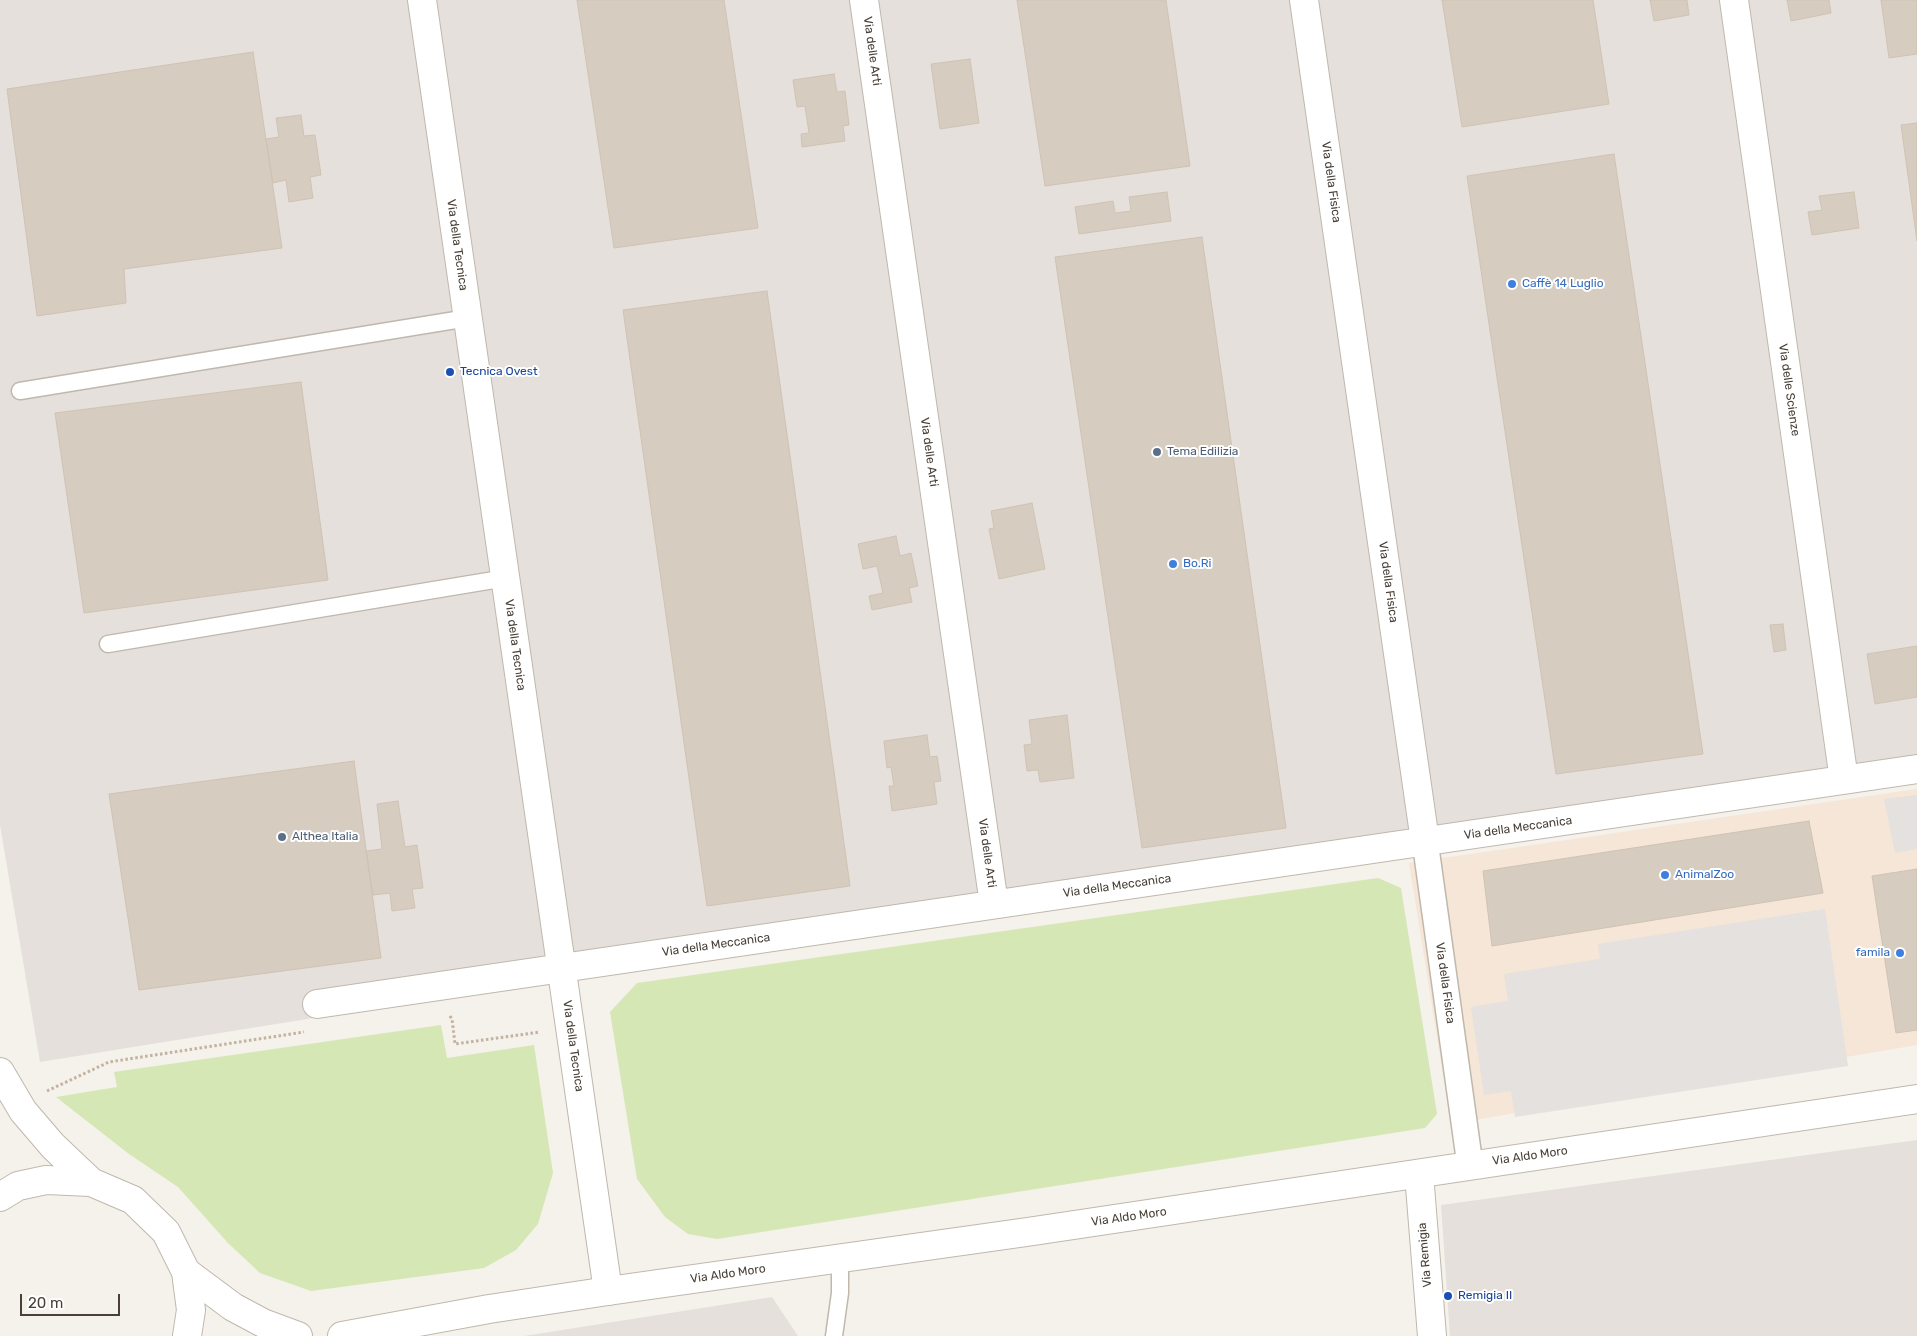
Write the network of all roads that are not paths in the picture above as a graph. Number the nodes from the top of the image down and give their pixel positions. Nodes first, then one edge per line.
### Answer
1 (422, 0) edge
2 (864, 0) edge
3 (1304, 0) edge
4 (1734, 0) edge
5 (468, 318) junction
6 (20, 391) dead end
7 (506, 578) junction
8 (108, 644) dead end
9 (1917, 769) edge
10 (1844, 780) junction
11 (1426, 841) junction
12 (994, 904) junction
13 (562, 968) junction
14 (317, 1004) dead end
15 (0, 1072) edge
16 (1917, 1099) edge
17 (1470, 1165) junction
18 (1419, 1174) junction
19 (91, 1182) junction
20 (0, 1196) edge
21 (840, 1259) junction
22 (186, 1272) junction
23 (608, 1291) junction
24 (187, 1336) edge
25 (298, 1336) edge
26 (342, 1336) edge
27 (834, 1336) edge
28 (1432, 1336) edge

1 - 5 street, Via della Tecnica
2 - 12 street, Via delle Arti
3 - 11 street, Via della Fisica
4 - 10 street, Via delle Scienze
5 - 6 lane
5 - 7 street, Via della Tecnica
7 - 8 lane
7 - 13 street, Via della Tecnica
9 - 10 street, Via della Meccanica
10 - 11 street, Via della Meccanica
11 - 12 street, Via della Meccanica
11 - 17 street, Via della Fisica
12 - 13 street, Via della Meccanica
13 - 14 street, Via della Meccanica
13 - 23 street, Via della Tecnica
15 - 19 street
16 - 17 street, Via Aldo Moro
17 - 18 street, Via Aldo Moro
18 - 21 street, Via Aldo Moro
18 - 28 street, Via Remigia
19 - 20 street
19 - 22 street
21 - 23 street, Via Aldo Moro
21 - 27 lane
22 - 24 street
22 - 25 street
23 - 26 street, Via Aldo Moro

